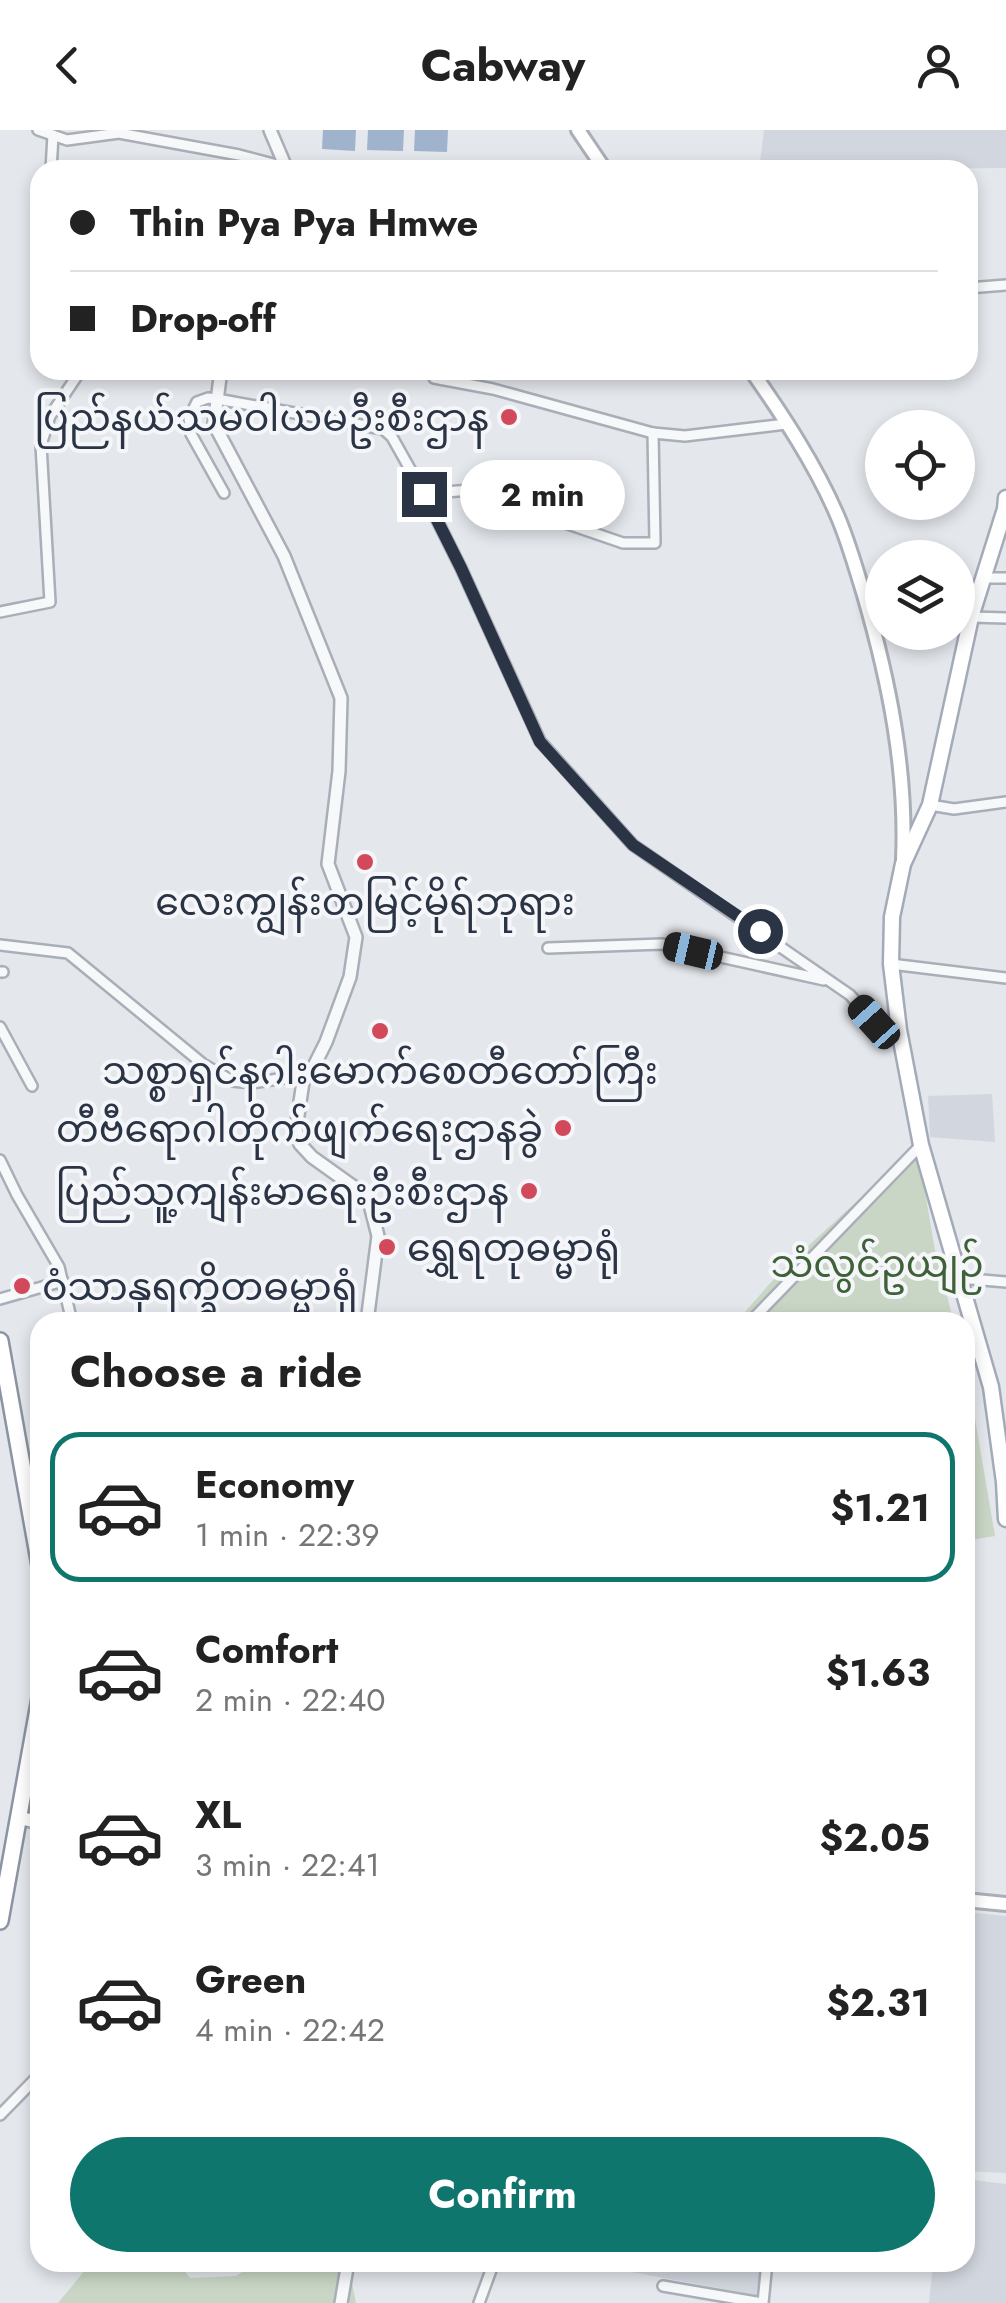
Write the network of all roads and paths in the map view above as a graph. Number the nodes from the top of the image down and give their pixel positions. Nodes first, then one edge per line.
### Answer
1 (38, 130) edge
2 (270, 130) edge
3 (578, 130) edge
4 (53, 136) junction
5 (52, 160) edge
6 (255, 160) edge
7 (285, 160) edge
8 (599, 160) edge
9 (1006, 285) edge
10 (978, 287) edge
11 (74, 380) edge
12 (220, 380) edge
13 (445, 380) edge
14 (757, 380) edge
15 (217, 399) junction
16 (786, 424) junction
17 (654, 433) junction
18 (224, 493) dead end
19 (424, 494) junction
20 (1006, 506) edge
21 (1001, 538) edge
22 (982, 578) junction
23 (1006, 578) edge
24 (975, 606) edge
25 (0, 612) edge
26 (975, 618) edge
27 (1006, 618) edge
28 (965, 650) edge
29 (1006, 802) edge
30 (930, 805) junction
31 (903, 864) junction
32 (0, 945) edge
33 (548, 948) dead end
34 (891, 964) junction
35 (1006, 978) edge
36 (827, 980) junction
37 (0, 1027) edge
38 (899, 1030) junction
39 (304, 1075) junction
40 (32, 1086) dead end
41 (921, 1145) junction
42 (0, 1160) edge
43 (958, 1278) junction
44 (64, 1281) junction
45 (1006, 1282) edge
46 (0, 1300) edge
47 (70, 1312) edge
48 (368, 1312) edge
49 (760, 1312) edge
50 (968, 1312) edge
51 (975, 1334) edge
52 (0, 1341) edge
53 (30, 1510) edge
54 (1006, 1519) edge
55 (30, 1755) edge
56 (19, 1818) junction
57 (30, 1820) edge
58 (975, 1901) edge
59 (1006, 1904) edge
60 (0, 1920) edge
61 (30, 2084) edge
62 (0, 2114) edge
63 (346, 2272) edge
64 (490, 2272) edge
65 (766, 2272) edge
66 (663, 2286) dead end
67 (341, 2303) edge
68 (479, 2303) edge
69 (762, 2303) edge

1 - 4 street
2 - 7 street
3 - 8 main road
4 - 5 street
4 - 6 street
9 - 10 street
11 - 25 street
12 - 15 street
13 - 17 street
14 - 16 main road
15 - 18 street
15 - 19 street
15 - 39 street
16 - 17 street
16 - 31 main road
17 - 19 street
19 - 36 street
20 - 21 main road
21 - 22 main road
22 - 23 street
22 - 24 main road
26 - 27 street
28 - 30 main road
29 - 30 street
30 - 31 main road
31 - 34 main road
32 - 39 street
33 - 36 street
34 - 35 street
34 - 38 main road
36 - 38 street
37 - 40 street
38 - 41 main road
39 - 48 street
41 - 43 main road
41 - 49 street
42 - 44 street
43 - 45 street
43 - 50 main road
44 - 46 street
44 - 47 street
51 - 54 main road
52 - 53 highway
55 - 56 highway
56 - 57 main road
56 - 60 highway
58 - 59 main road
61 - 62 street
63 - 67 street
64 - 68 street
65 - 69 street
66 - 69 street

